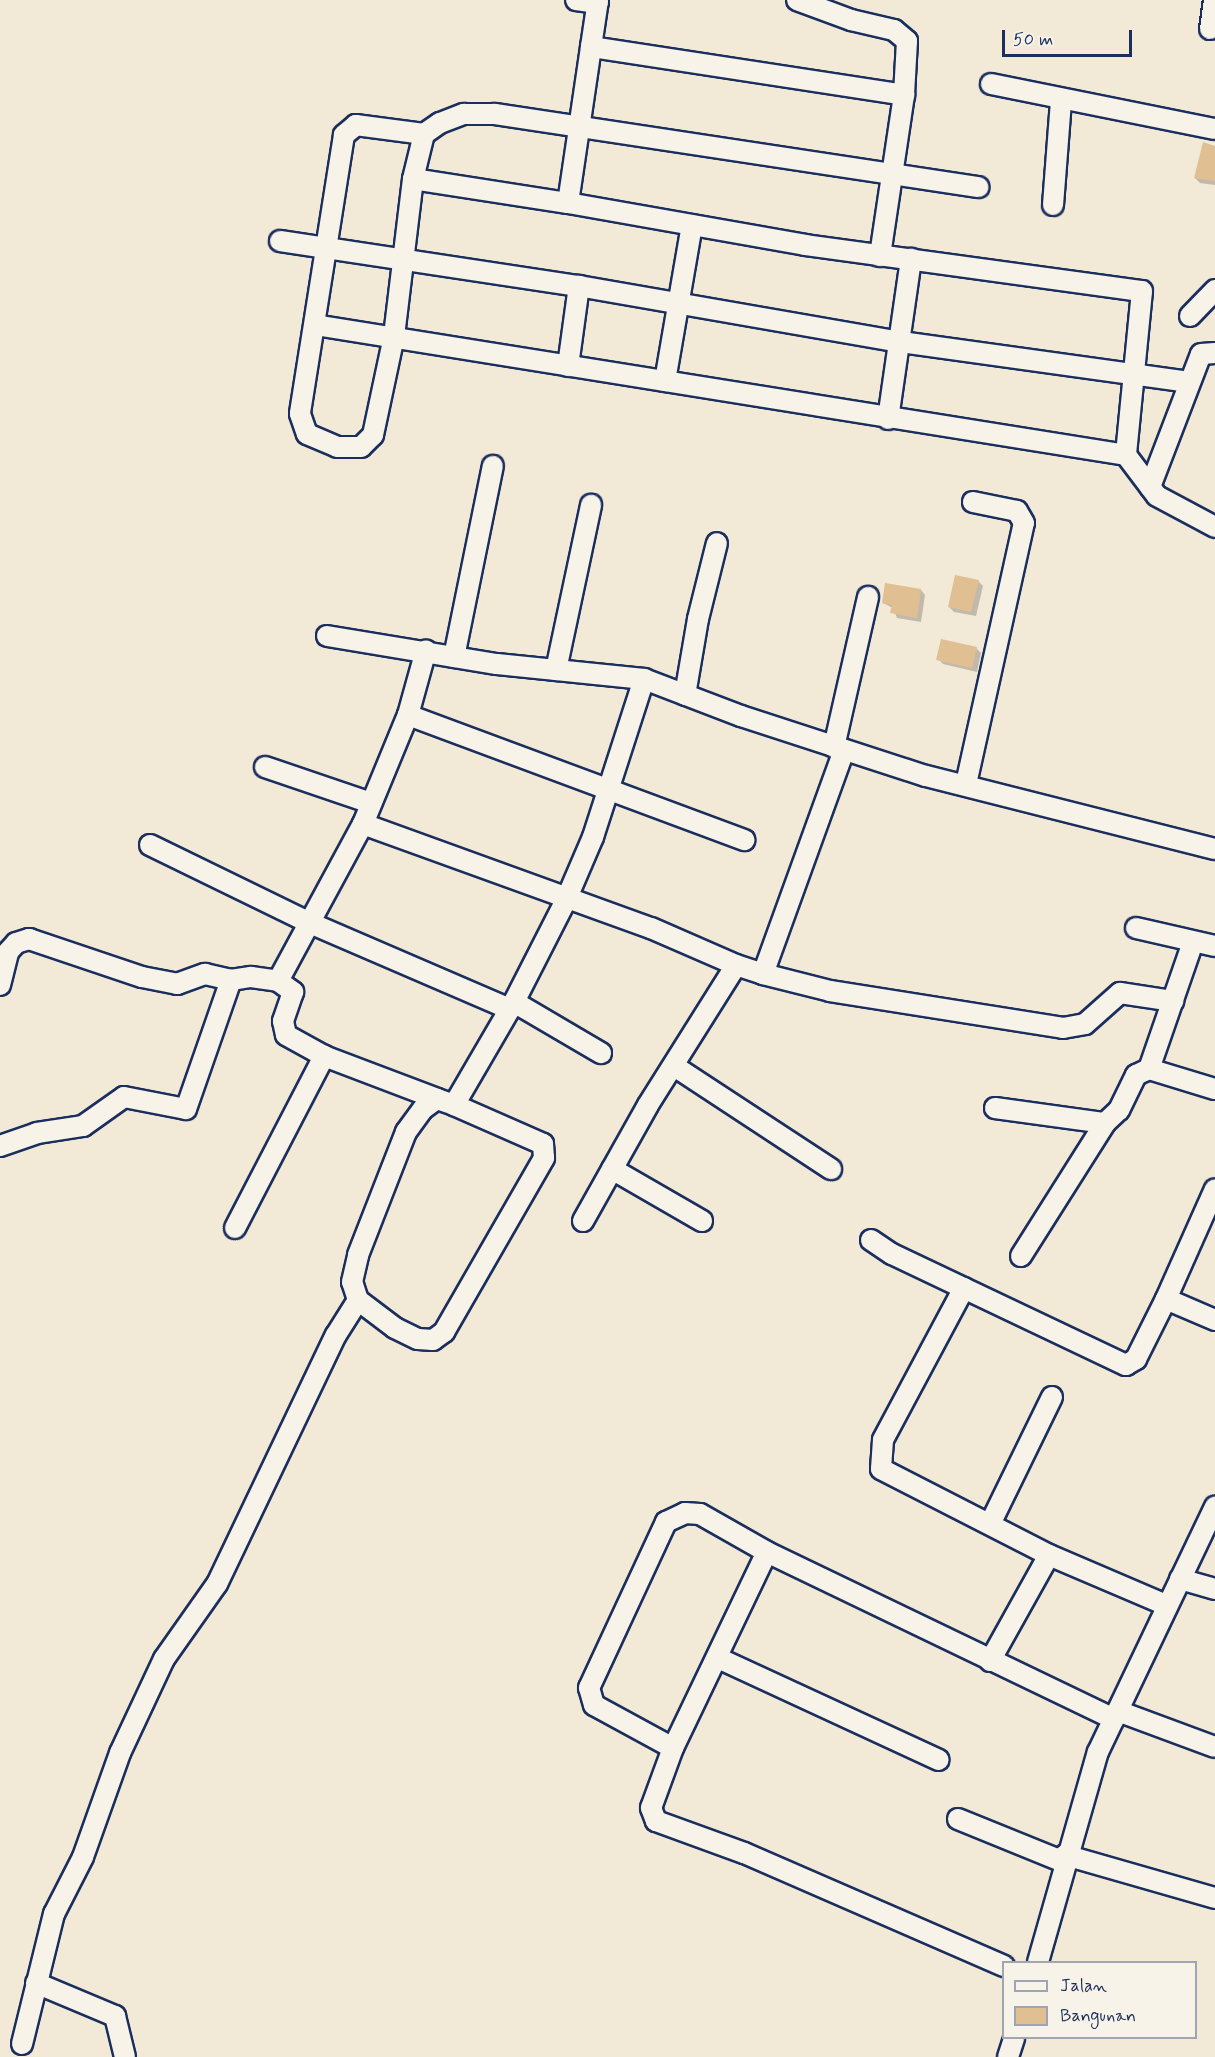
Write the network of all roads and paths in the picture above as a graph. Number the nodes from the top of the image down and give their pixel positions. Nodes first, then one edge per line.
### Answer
1 (576, 0) edge
2 (797, 0) edge
3 (1214, 0) edge
4 (598, 1) edge
5 (1210, 29) dead end
6 (591, 47) junction
7 (991, 84) dead end
8 (904, 94) junction
9 (1060, 100) junction
10 (580, 125) junction
11 (1215, 129) edge
12 (423, 134) junction
13 (892, 176) junction
14 (413, 178) junction
15 (979, 187) dead end
16 (568, 203) junction
17 (1053, 205) dead end
18 (692, 225) junction
19 (280, 241) dead end
20 (326, 249) junction
21 (880, 256) junction
22 (911, 259) junction
23 (402, 260) junction
24 (579, 286) junction
25 (1215, 290) edge
26 (679, 304) junction
27 (1190, 316) dead end
28 (315, 325) junction
29 (394, 336) junction
30 (901, 342) junction
31 (1215, 353) edge
32 (568, 366) junction
33 (1133, 373) junction
34 (665, 381) junction
35 (1189, 382) junction
36 (888, 419) junction
37 (1126, 455) junction
38 (493, 466) dead end
39 (1150, 487) junction
40 (973, 502) dead end
41 (591, 505) dead end
42 (1215, 527) edge
43 (717, 543) dead end
44 (868, 597) dead end
45 (327, 636) dead end
46 (426, 650) junction
47 (454, 657) junction
48 (556, 670) junction
49 (644, 679) junction
50 (685, 695) junction
51 (408, 715) junction
52 (839, 749) junction
53 (265, 766) dead end
54 (966, 784) junction
55 (608, 791) junction
56 (371, 803) junction
57 (363, 824) junction
58 (745, 840) dead end
59 (150, 845) dead end
60 (1215, 849) edge
61 (566, 900) junction
62 (310, 923) junction
63 (1136, 928) dead end
64 (1193, 942) junction
65 (1215, 946) edge
66 (736, 965) junction
67 (763, 974) junction
68 (231, 980) junction
69 (278, 981) junction
70 (0, 985) edge
71 (1173, 1001) junction
72 (512, 1005) junction
73 (601, 1053) dead end
74 (324, 1056) junction
75 (674, 1066) junction
76 (1149, 1069) junction
77 (1215, 1089) edge
78 (445, 1102) junction
79 (995, 1108) dead end
80 (1105, 1123) junction
81 (0, 1146) edge
82 (612, 1169) junction
83 (831, 1169) dead end
84 (1215, 1189) edge
85 (583, 1221) dead end
86 (702, 1221) dead end
87 (235, 1228) dead end
88 (871, 1240) dead end
89 (1021, 1256) dead end
90 (964, 1288) junction
91 (1166, 1299) junction
92 (358, 1300) junction
93 (1215, 1320) edge
94 (1052, 1397) dead end
95 (1215, 1508) edge
96 (991, 1522) junction
97 (767, 1552) junction
98 (1049, 1555) junction
99 (1180, 1579) junction
100 (1215, 1589) edge
101 (1166, 1605) junction
102 (718, 1658) junction
103 (990, 1660) junction
104 (1116, 1715) junction
105 (1215, 1747) edge
106 (673, 1748) junction
107 (939, 1760) dead end
108 (958, 1819) dead end
109 (1065, 1859) junction
110 (1215, 1898) edge
111 (1038, 1961) edge
112 (1002, 1965) edge
113 (36, 1983) junction
114 (1013, 2039) edge
115 (22, 2044) dead end
116 (125, 2057) edge
117 (1008, 2057) edge

1 - 4 street
2 - 8 street
3 - 5 street
4 - 6 street
6 - 8 street
6 - 10 street
7 - 9 street
8 - 13 street
9 - 11 street
9 - 17 street
10 - 12 street
10 - 13 street
10 - 16 street
12 - 14 street
12 - 20 street
13 - 15 street
13 - 21 street
14 - 16 street
14 - 23 street
16 - 18 street
18 - 21 street
18 - 26 street
19 - 20 street
20 - 23 street
20 - 28 street
21 - 22 street
22 - 30 street
22 - 33 street
23 - 24 street
23 - 29 street
24 - 26 street
24 - 32 street
25 - 27 street
26 - 30 street
26 - 34 street
28 - 29 street
28 - 29 street
29 - 32 street
30 - 33 street
30 - 36 street
31 - 35 street
32 - 34 street
33 - 35 street
33 - 37 street
34 - 36 street
35 - 39 street
36 - 37 street
37 - 39 street
38 - 47 street
39 - 42 street
40 - 54 street
41 - 48 street
43 - 50 street
44 - 52 street
45 - 46 street
46 - 47 street
46 - 51 street
47 - 48 street
48 - 49 street
49 - 50 street
49 - 55 street
50 - 52 street
51 - 55 street
51 - 56 street
52 - 54 street
52 - 67 street
53 - 56 street
54 - 60 street
55 - 58 street
55 - 61 street
56 - 57 street
57 - 61 street
57 - 62 street
59 - 62 street
61 - 66 street
61 - 72 street
62 - 69 street
62 - 72 street
63 - 64 street
64 - 65 street
64 - 71 street
66 - 67 street
66 - 75 street
67 - 71 street
68 - 69 street
68 - 70 street
68 - 81 street
69 - 74 street
71 - 76 street
72 - 73 street
72 - 78 street
74 - 78 street
74 - 87 street
75 - 82 street
75 - 83 street
76 - 77 street
76 - 80 street
78 - 92 street
78 - 92 street
79 - 80 street
80 - 89 street
82 - 85 street
82 - 86 street
84 - 91 street
88 - 90 street
90 - 91 street
90 - 96 street
91 - 93 street
92 - 113 street
94 - 96 street
95 - 99 street
96 - 98 street
97 - 102 street
97 - 103 street
97 - 106 street
98 - 101 street
98 - 103 street
99 - 100 street
99 - 101 street
101 - 104 street
102 - 106 street
102 - 107 street
103 - 104 street
104 - 105 street
104 - 109 street
106 - 112 street
108 - 109 street
109 - 110 street
109 - 111 street
113 - 115 street
113 - 116 street
114 - 117 street

